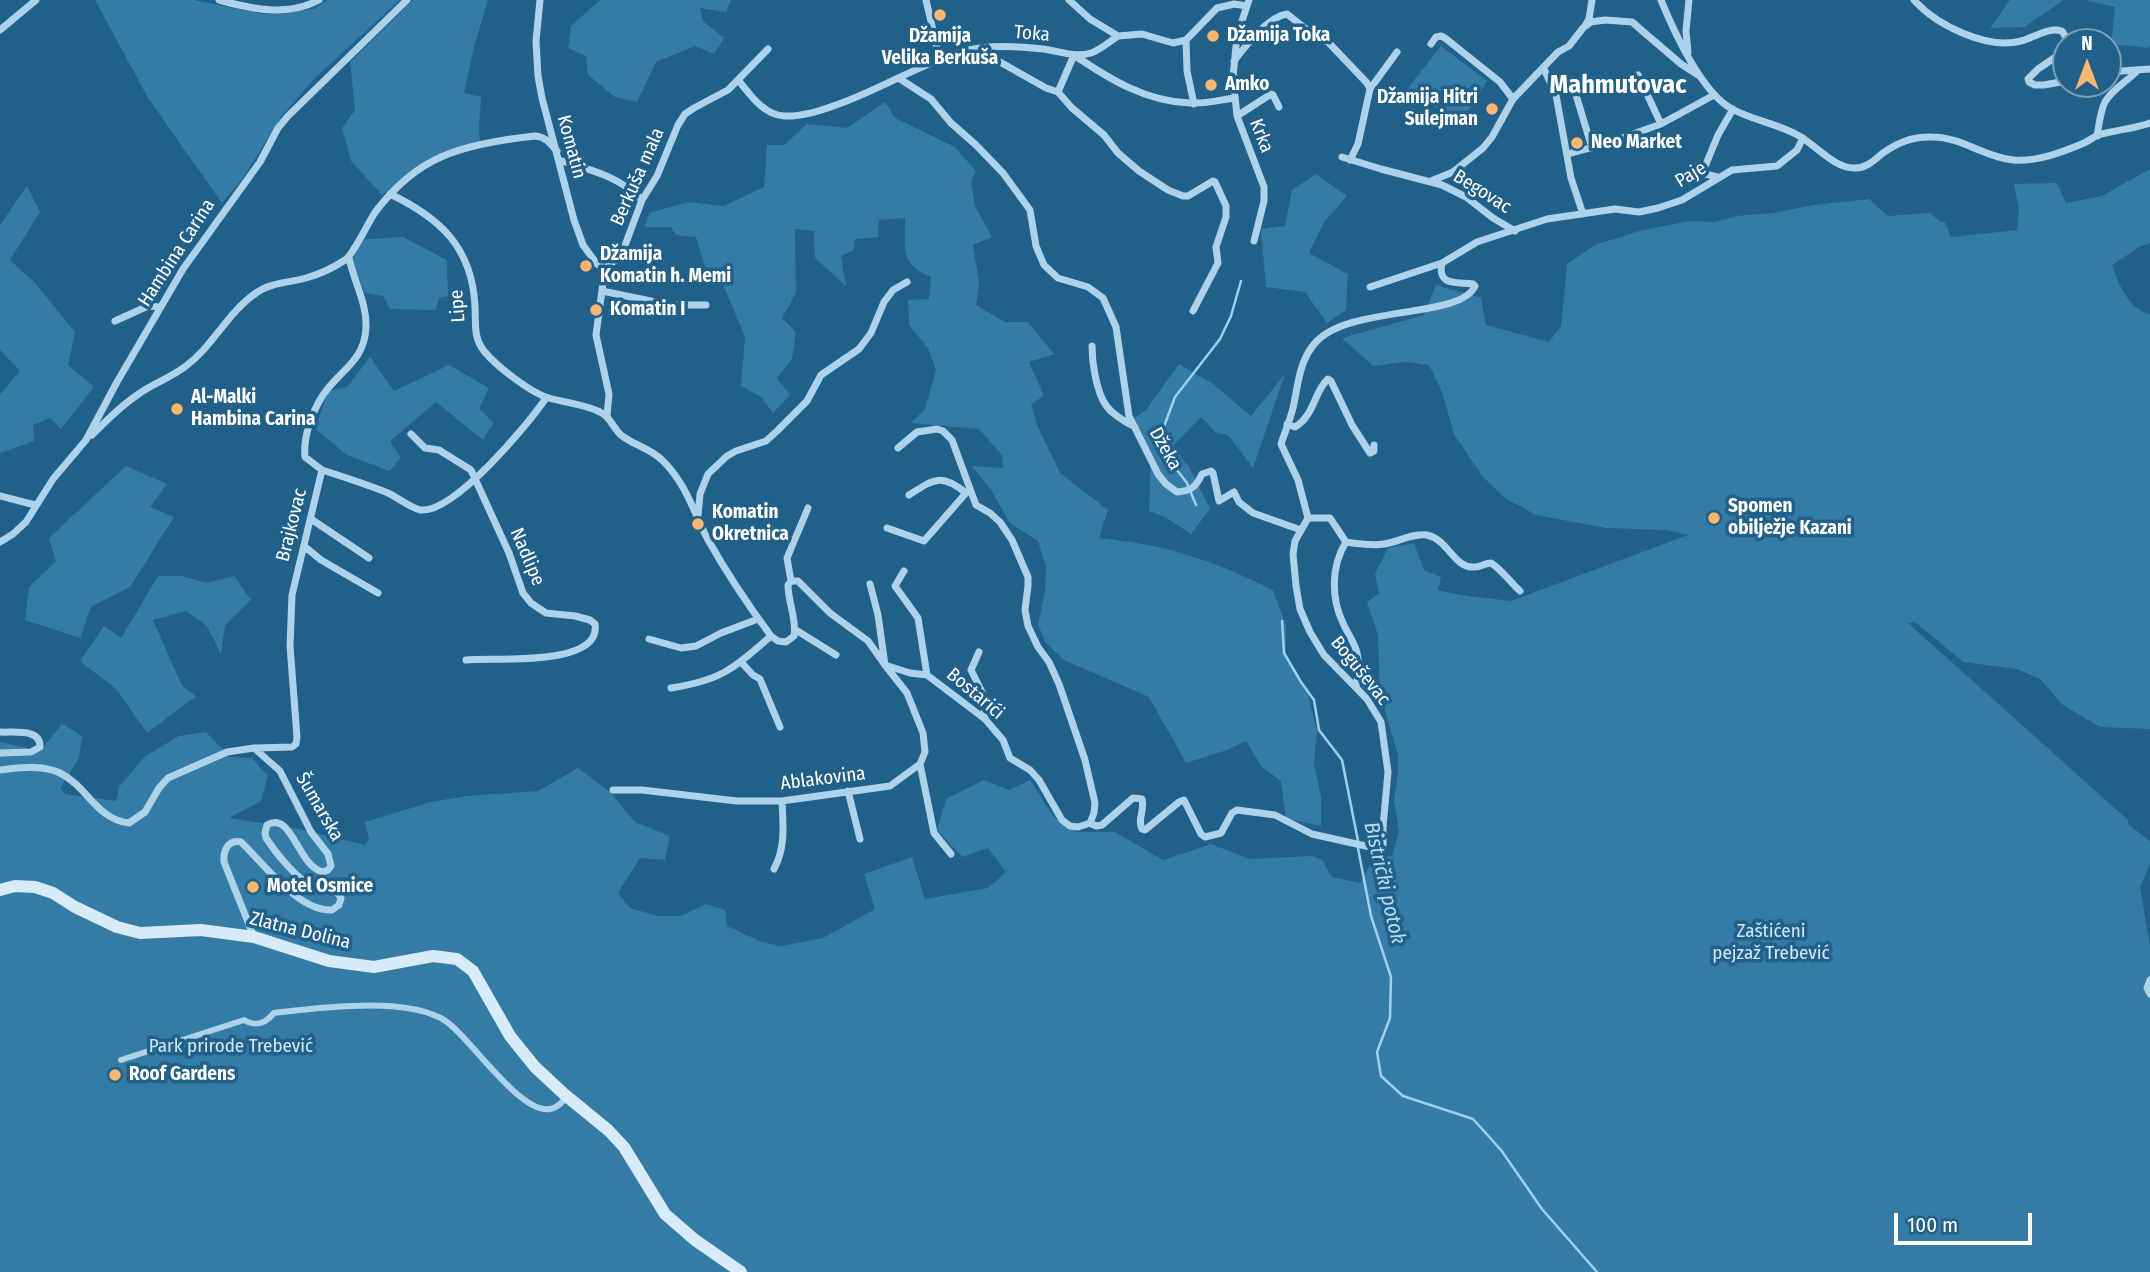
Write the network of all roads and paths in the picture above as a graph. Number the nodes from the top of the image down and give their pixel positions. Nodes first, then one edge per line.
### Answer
1 (36, 0) edge
2 (219, 0) edge
3 (319, 0) edge
4 (407, 0) edge
5 (540, 0) edge
6 (926, 0) edge
7 (1069, 0) edge
8 (1592, 0) edge
9 (1661, 0) edge
10 (1689, 0) edge
11 (1914, 0) edge
12 (1248, 3) edge
13 (1583, 28) junction
14 (0, 30) edge
15 (2052, 30) edge
16 (1118, 36) junction
17 (1186, 40) junction
18 (1431, 44) dead end
19 (768, 49) dead end
20 (1397, 52) dead end
21 (1074, 55) junction
22 (1689, 55) junction
23 (2052, 60) edge
24 (940, 61) junction
25 (1234, 61) junction
26 (1000, 62) dead end
27 (1544, 69) junction
28 (2150, 69) edge
29 (2138, 70) junction
30 (2122, 71) edge
31 (1638, 75) dead end
32 (1699, 76) junction
33 (900, 79) junction
34 (739, 81) junction
35 (2052, 83) edge
36 (1370, 89) junction
37 (1058, 92) junction
38 (1576, 94) dead end
39 (1714, 95) junction
40 (1234, 98) junction
41 (1513, 99) junction
42 (1194, 104) junction
43 (1279, 107) dead end
44 (1733, 110) junction
45 (1237, 116) junction
46 (2150, 123) edge
47 (1661, 124) junction
48 (2097, 136) junction
49 (1803, 138) junction
50 (1592, 148) junction
51 (1568, 154) junction
52 (558, 155) junction
53 (1342, 157) dead end
54 (1350, 160) junction
55 (1717, 177) junction
56 (1431, 181) junction
57 (390, 194) junction
58 (642, 200) junction
59 (1583, 214) junction
60 (1516, 231) junction
61 (1254, 241) dead end
62 (349, 258) junction
63 (1442, 263) junction
64 (605, 268) junction
65 (907, 282) dead end
66 (1370, 287) dead end
67 (602, 291) junction
68 (706, 305) dead end
69 (160, 307) junction
70 (1193, 311) dead end
71 (115, 321) dead end
72 (1092, 346) dead end
73 (546, 398) junction
74 (607, 416) junction
75 (1287, 424) junction
76 (1136, 428) junction
77 (411, 434) dead end
78 (86, 440) junction
79 (1374, 445) dead end
80 (898, 448) dead end
81 (322, 470) junction
82 (476, 478) junction
83 (968, 491) junction
84 (909, 495) dead end
85 (0, 496) edge
86 (35, 505) junction
87 (808, 508) dead end
88 (698, 516) junction
89 (1308, 518) junction
90 (311, 519) junction
91 (887, 528) dead end
92 (1301, 530) junction
93 (0, 542) edge
94 (1346, 542) junction
95 (304, 546) junction
96 (369, 558) dead end
97 (904, 571) dead end
98 (791, 581) junction
99 (870, 584) dead end
100 (1520, 591) dead end
101 (378, 593) dead end
102 (758, 619) junction
103 (796, 630) junction
104 (771, 636) junction
105 (649, 639) dead end
106 (979, 652) dead end
107 (836, 655) dead end
108 (466, 660) dead end
109 (741, 662) junction
110 (885, 664) junction
111 (927, 675) junction
112 (1356, 687) junction
113 (671, 688) dead end
114 (985, 719) junction
115 (780, 727) dead end
116 (0, 732) edge
117 (254, 748) junction
118 (0, 753) edge
119 (920, 764) junction
120 (0, 770) edge
121 (612, 790) dead end
122 (848, 791) junction
123 (782, 801) junction
124 (1090, 823) junction
125 (860, 839) dead end
126 (951, 854) dead end
127 (774, 869) dead end
128 (0, 890) edge
129 (254, 937) junction
130 (2150, 980) edge
131 (2150, 994) edge
132 (121, 1060) dead end
133 (567, 1097) junction
134 (741, 1272) edge

1 - 14 street
2 - 3 street
4 - 69 street, Hambina Carina
5 - 52 street, Komatin
6 - 24 street
7 - 16 street
8 - 13 street
9 - 22 street
10 - 22 street
11 - 15 street
12 - 17 street
12 - 25 street, Krka
13 - 27 street
13 - 32 street
16 - 17 street
16 - 21 street, Toka
17 - 42 street
18 - 41 street
19 - 34 street, Berkuša mala
20 - 36 street
21 - 24 street, Toka
21 - 37 street
21 - 42 street
22 - 32 street
23 - 35 street
24 - 33 street, Toka
25 - 36 street
25 - 40 street, Krka
26 - 37 street
27 - 41 street
27 - 51 street
28 - 29 street
29 - 30 street
29 - 48 street
31 - 47 street
32 - 39 street
33 - 34 street, Toka
33 - 76 street, Džeka
34 - 58 street, Berkuša mala
36 - 54 street
37 - 70 street
38 - 50 street
39 - 44 street
39 - 47 street
40 - 42 street
40 - 45 street, Krka
41 - 56 street
43 - 45 street
44 - 49 street
44 - 55 street
45 - 61 street, Krka
46 - 48 street
47 - 50 street
48 - 49 street
49 - 55 street, Paje
50 - 51 street
51 - 59 street
52 - 57 street
52 - 58 street
52 - 64 street, Komatin
53 - 54 street, Begovac
54 - 56 street, Begovac
55 - 59 street, Paje
56 - 60 street, Begovac
57 - 62 street
57 - 73 street, Lipe
58 - 64 street, Berkuša mala
59 - 60 street, Paje
60 - 63 street, Paje
62 - 78 street
62 - 81 street, Brajkovac
63 - 66 street, Paje
63 - 75 street
64 - 67 street
65 - 88 street
67 - 68 street
67 - 74 street
69 - 71 street
69 - 78 street, Hambina Carina
72 - 76 street
73 - 74 street, Lipe
73 - 82 street
74 - 88 street
75 - 79 street
75 - 89 street
76 - 92 street, Džeka
77 - 82 street
78 - 86 street, Hambina Carina
80 - 83 street
81 - 82 street
81 - 90 street, Brajkovac
82 - 108 street, Nadlipe
83 - 84 street
83 - 91 street
83 - 124 street
85 - 86 street
86 - 93 street, Hambina Carina
87 - 98 street
88 - 102 street
89 - 92 street, Boguševac
89 - 94 street
90 - 95 street, Brajkovac
90 - 96 street
92 - 112 street, Boguševac
94 - 100 street
94 - 112 street
95 - 101 street
95 - 117 street, Brajkovac
97 - 111 street
98 - 103 street
98 - 110 street
99 - 110 street
102 - 104 street
102 - 105 street
103 - 104 street
103 - 107 street
104 - 109 street
106 - 114 street
109 - 113 street
109 - 115 street
110 - 111 street, Bostarići
110 - 119 street
111 - 114 street, Bostarići
112 - 124 street, Boguševac
114 - 124 street, Bostarići
116 - 118 street
117 - 120 street
117 - 129 street, Šumarska
119 - 122 street, Ablakovina
119 - 126 street
121 - 123 street, Ablakovina
122 - 123 street, Ablakovina
122 - 125 street
123 - 127 street
128 - 129 main road, Zlatna Dolina
129 - 133 main road, Zlatna Dolina
130 - 131 street
132 - 133 street
133 - 134 main road, Zlatna Dolina

